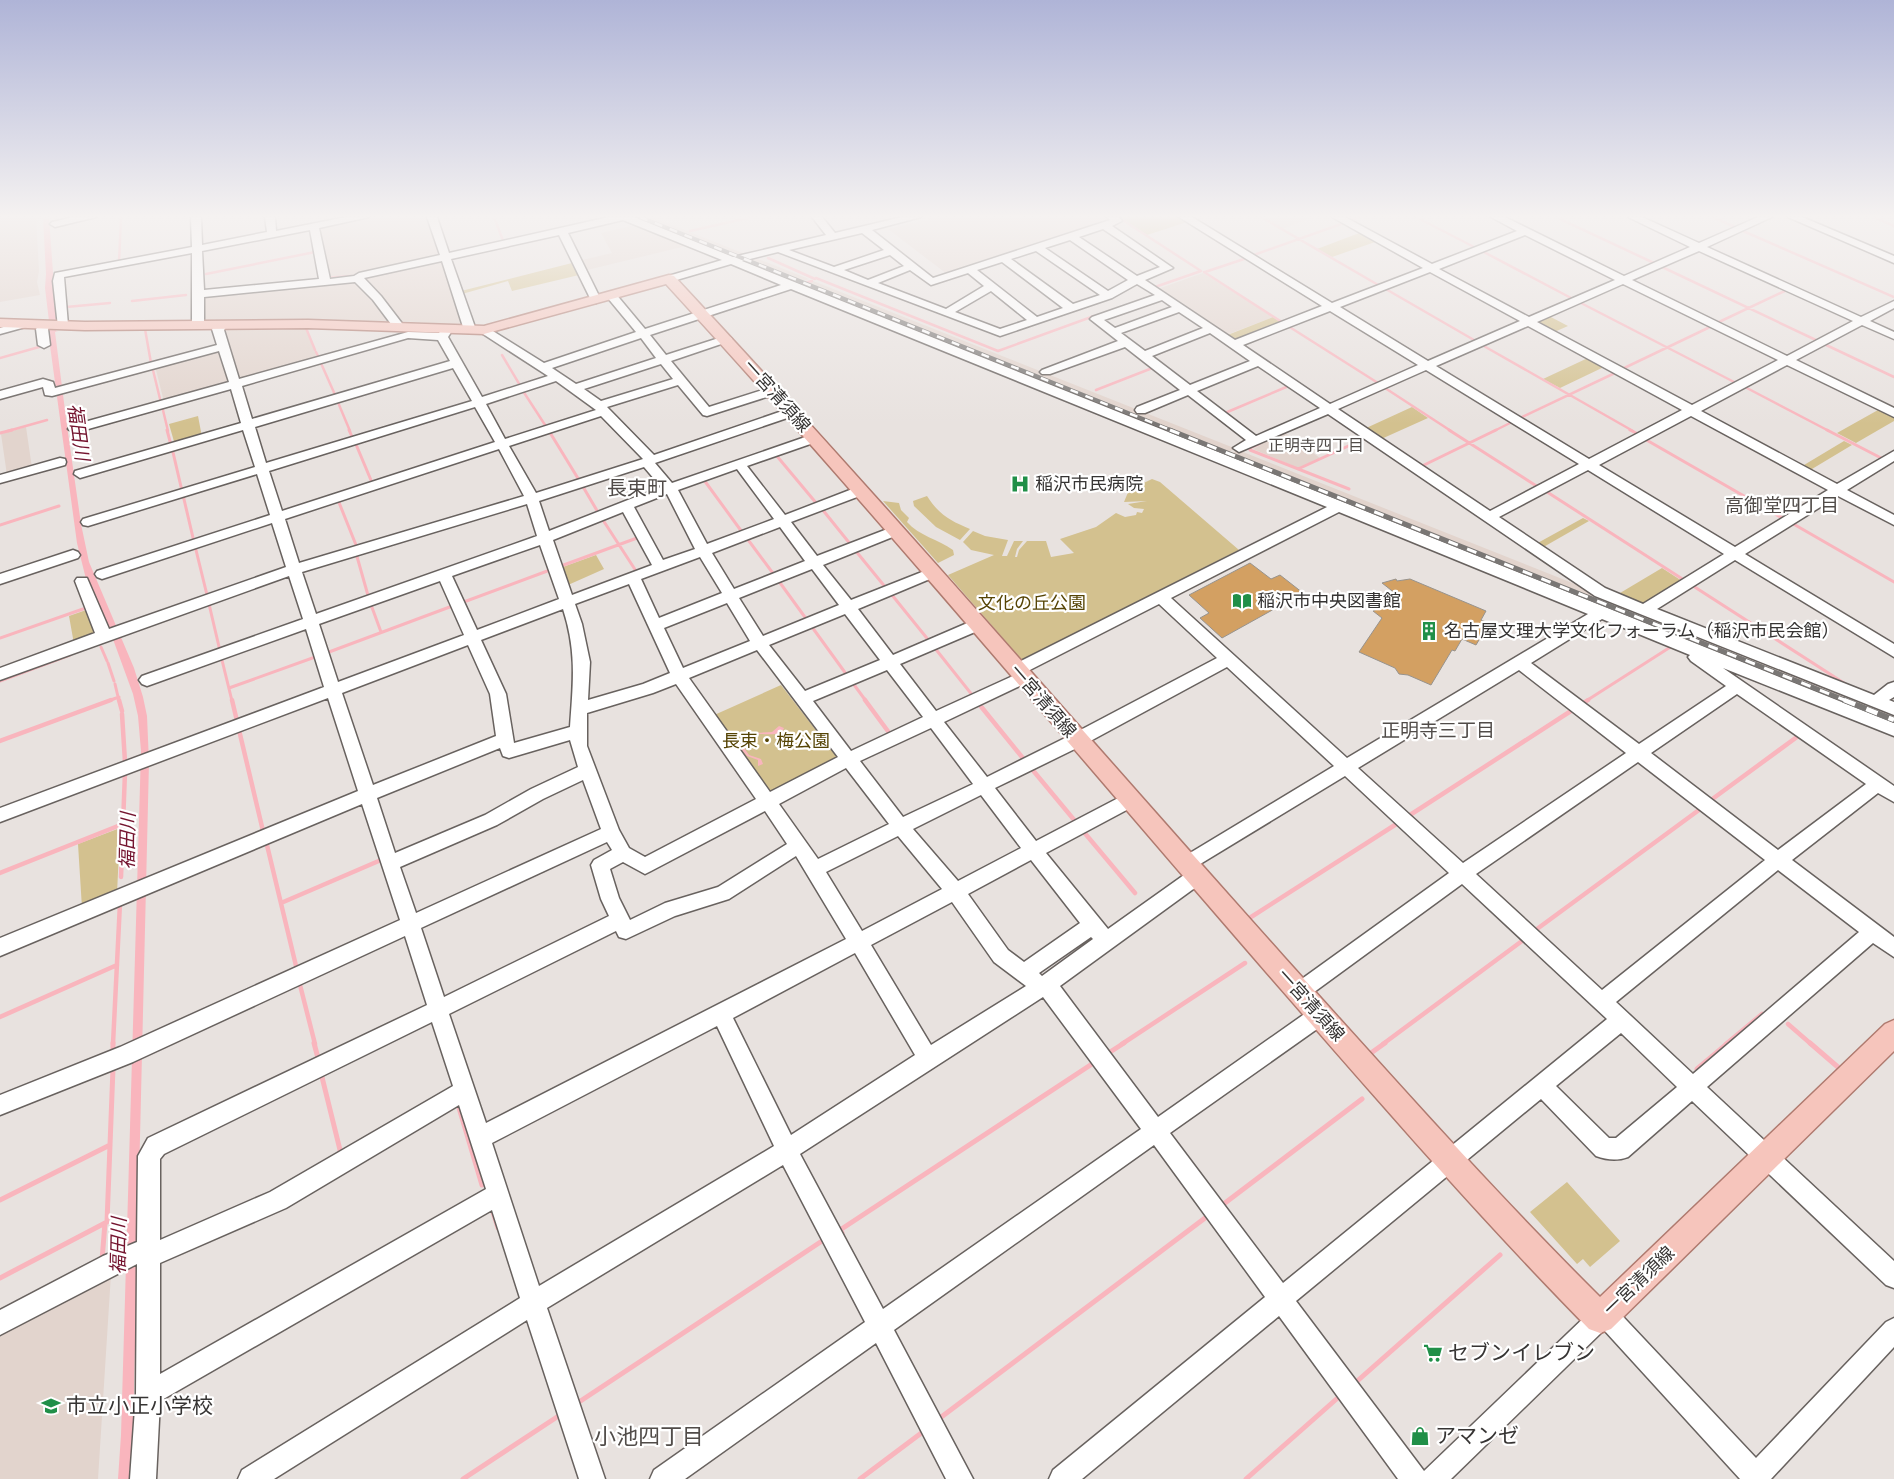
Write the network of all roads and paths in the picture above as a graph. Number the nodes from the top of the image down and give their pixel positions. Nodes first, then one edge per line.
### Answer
1 (58, 286) edge
2 (199, 286) edge
3 (283, 286) edge
4 (365, 286) edge
5 (458, 286) edge
6 (589, 286) edge
7 (644, 286) edge
8 (676, 286) edge
9 (788, 286) edge
10 (794, 286) edge
11 (889, 286) edge
12 (920, 286) edge
13 (933, 286) edge
14 (1041, 286) edge
15 (1094, 286) edge
16 (1125, 286) edge
17 (1148, 286) edge
18 (1296, 286) edge
19 (1384, 286) edge
20 (1463, 286) edge
21 (1610, 286) edge
22 (1636, 286) edge
23 (1784, 286) edge
24 (991, 287) joint
25 (922, 291) junction
26 (199, 294) junction
27 (612, 295) junction
28 (1108, 296) junction
29 (1163, 296) junction
30 (596, 300) junction
31 (1894, 304) edge
32 (1330, 307) junction
33 (1181, 308) junction
34 (59, 309) joint
35 (1072, 309) junction
36 (946, 313) junction
37 (703, 315) junction
38 (1035, 321) junction
39 (1861, 321) junction
40 (1528, 322) junction
41 (0, 323) edge
42 (25, 324) junction
43 (52, 325) junction
44 (198, 325) junction
45 (222, 325) junction
46 (398, 326) junction
47 (1212, 329) junction
48 (477, 330) junction
49 (0, 331) edge
50 (1114, 332) junction
51 (444, 333) junction
52 (644, 334) junction
53 (1894, 336) edge
54 (726, 339) junction
55 (1127, 342) junction
56 (1234, 344) junction
57 (44, 345) dead end
58 (223, 346) junction
59 (1144, 355) junction
60 (664, 359) junction
61 (1787, 360) junction
62 (1260, 361) junction
63 (458, 363) junction
64 (1426, 366) junction
65 (542, 367) junction
66 (1046, 372) dead end
67 (556, 376) junction
68 (681, 380) junction
69 (235, 384) junction
70 (575, 388) junction
71 (772, 390) junction
72 (1188, 390) junction
73 (0, 395) edge
74 (480, 402) junction
75 (1330, 408) junction
76 (601, 409) junction
77 (1141, 410) dead end
78 (1691, 411) junction
79 (792, 412) junction
80 (1894, 413) edge
81 (248, 424) junction
82 (74, 429) dead end
83 (815, 438) junction
84 (1255, 441) junction
85 (503, 444) junction
86 (1239, 448) dead end
87 (1894, 455) edge
88 (649, 461) junction
89 (60, 462) dead end
90 (740, 465) junction
91 (1588, 465) junction
92 (262, 469) junction
93 (80, 474) dead end
94 (0, 479) edge
95 (670, 488) junction
96 (1836, 490) junction
97 (860, 491) junction
98 (531, 499) junction
99 (626, 504) junction
100 (1338, 507) junction
101 (1489, 517) junction
102 (278, 518) junction
103 (782, 520) junction
104 (1894, 521) edge
105 (88, 522) dead end
106 (895, 531) junction
107 (545, 538) junction
108 (703, 550) junction
109 (1734, 554) junction
110 (73, 555) dead end
111 (814, 564) junction
112 (660, 567) junction
113 (294, 570) junction
114 (932, 573) junction
115 (102, 574) dead end
116 (444, 574) junction
117 (633, 577) junction
118 (0, 579) edge
119 (82, 581) dead end
120 (730, 595) junction
121 (1161, 597) junction
122 (567, 602) junction
123 (848, 607) junction
124 (1644, 610) junction
125 (1601, 613) junction
126 (311, 621) junction
127 (656, 625) junction
128 (977, 625) junction
129 (104, 636) junction
130 (473, 638) junction
131 (1674, 641) junction
132 (760, 644) junction
133 (1894, 651) edge
134 (1228, 659) junction
135 (890, 662) junction
136 (1519, 662) junction
137 (0, 674) edge
138 (1020, 674) junction
139 (679, 676) junction
140 (147, 680) dead end
141 (1736, 686) junction
142 (1894, 688) edge
143 (335, 690) junction
144 (803, 699) junction
145 (1876, 702) junction
146 (579, 709) junction
147 (1894, 709) edge
148 (934, 719) junction
149 (1894, 730) edge
150 (578, 731) junction
151 (505, 739) junction
152 (1077, 740) junction
153 (1639, 754) junction
154 (849, 759) junction
155 (1346, 768) junction
156 (588, 770) junction
157 (1878, 784) junction
158 (985, 786) junction
159 (368, 794) junction
160 (1894, 795) edge
161 (1130, 800) junction
162 (767, 802) junction
163 (0, 815) edge
164 (900, 826) junction
165 (611, 832) junction
166 (798, 846) junction
167 (1033, 850) junction
168 (623, 853) junction
169 (1778, 860) junction
170 (390, 863) junction
171 (814, 869) junction
172 (1192, 870) junction
173 (1462, 874) junction
174 (955, 891) junction
175 (620, 920) junction
176 (410, 923) junction
177 (1093, 926) junction
178 (1873, 932) junction
179 (1105, 940) junction
180 (859, 942) junction
181 (0, 948) edge
182 (1894, 948) edge
183 (1024, 973) junction
184 (1042, 987) junction
185 (1299, 992) junction
186 (1602, 1002) junction
187 (438, 1008) junction
188 (720, 1014) junction
189 (1320, 1015) junction
190 (1621, 1020) junction
191 (1894, 1034) edge
192 (928, 1058) junction
193 (1541, 1085) junction
194 (1693, 1087) junction
195 (464, 1091) junction
196 (0, 1105) edge
197 (1156, 1131) junction
198 (479, 1138) junction
199 (787, 1150) junction
200 (1767, 1157) junction
201 (1450, 1161) junction
202 (497, 1195) junction
203 (148, 1251) junction
204 (1894, 1277) edge
205 (1281, 1300) junction
206 (532, 1304) junction
207 (1602, 1316) junction
208 (0, 1323) edge
209 (879, 1326) junction
210 (1894, 1330) edge
211 (148, 1394) junction
212 (1756, 1478) edge
213 (143, 1479) edge
214 (251, 1479) edge
215 (592, 1479) edge
216 (663, 1479) edge
217 (960, 1479) edge
218 (1062, 1479) edge
219 (1414, 1479) edge
220 (1433, 1479) edge

1 - 34 street
2 - 26 street
3 - 26 street
4 - 46 street
5 - 48 street
6 - 30 street
7 - 27 main road
8 - 37 main road, 一宮清須線
9 - 37 street
10 - 100 street
11 - 25 street
12 - 25 street
13 - 25 street
14 - 35 street
15 - 28 street
16 - 28 street
17 - 29 street
18 - 32 street
19 - 32 street
20 - 40 street
21 - 40 street
22 - 61 street
23 - 39 street
24 - 36 street
24 - 38 street
25 - 36 street
26 - 44 street
27 - 30 main road
27 - 52 street
28 - 35 street
29 - 33 street
29 - 50 street
30 - 48 main road
31 - 39 street
32 - 56 street
32 - 64 street
33 - 47 street
33 - 50 street
34 - 43 street
35 - 38 street
36 - 38 street
37 - 52 street
37 - 54 main road, 一宮清須線
39 - 53 street
39 - 61 street
40 - 64 street
40 - 78 street
41 - 42 main road
42 - 43 main road
42 - 49 street
43 - 44 main road
43 - 57 street
44 - 45 main road
45 - 46 main road
45 - 58 street
46 - 51 main road
47 - 56 street
47 - 59 street
48 - 51 main road
48 - 65 street
50 - 55 street
51 - 63 street
51 - 69 street
52 - 60 street
52 - 65 street
54 - 60 street
54 - 71 main road, 一宮清須線
55 - 59 street
55 - 66 street
56 - 62 street
58 - 69 street
58 - 73 street
59 - 72 street
60 - 68 street
60 - 70 street
61 - 78 street
61 - 80 street
62 - 72 street
62 - 75 street
63 - 74 street
63 - 81 street
64 - 75 street
64 - 91 street
65 - 67 street
67 - 70 street
67 - 74 street
68 - 71 street
68 - 76 street
69 - 81 street
69 - 82 street
70 - 76 street
71 - 79 main road, 一宮清須線
72 - 77 street
72 - 84 street
74 - 85 street
74 - 92 street
75 - 84 street
75 - 101 street
76 - 85 street
76 - 88 street
78 - 91 street
78 - 96 street
79 - 83 main road, 一宮清須線
79 - 88 street
81 - 92 street
81 - 93 street
83 - 90 street
83 - 97 main road, 一宮清須線
84 - 86 street
85 - 98 street
85 - 102 street
87 - 96 street
88 - 95 street
88 - 98 street
89 - 94 street
90 - 95 street
90 - 103 street
91 - 101 street
91 - 109 street
92 - 102 street
92 - 105 street
95 - 99 street
95 - 108 street
96 - 104 street
96 - 109 street
97 - 103 street
97 - 106 main road, 一宮清須線
98 - 107 street
98 - 113 street
99 - 107 street
99 - 112 street
100 - 121 street
100 - 125 street
101 - 124 street
102 - 113 street
102 - 115 street
103 - 108 street
103 - 111 street
106 - 111 street
106 - 114 main road, 一宮清須線
107 - 116 street
107 - 122 street
108 - 112 street
108 - 120 street
109 - 124 street
109 - 133 street
110 - 118 street
111 - 120 street
111 - 123 street
112 - 117 street
113 - 126 street
113 - 129 street
114 - 123 street
114 - 128 main road, 一宮清須線
116 - 126 street
116 - 130 street
117 - 122 street
117 - 127 street
119 - 129 street
120 - 127 street
120 - 132 street
121 - 134 street
121 - 138 street
122 - 130 street
122 - 146 street
123 - 132 street
123 - 135 street
124 - 145 street
125 - 131 street
125 - 136 street
126 - 140 street
126 - 143 street
127 - 139 street
128 - 135 street
128 - 138 main road, 一宮清須線
129 - 137 street
130 - 143 street
130 - 151 street
131 - 141 street
131 - 149 street
132 - 139 street
132 - 144 street
134 - 152 street
134 - 155 street
135 - 144 street
135 - 148 street
136 - 153 street
136 - 155 street
138 - 148 street
138 - 152 main road, 一宮清須線
139 - 146 street
139 - 162 street
141 - 153 street
141 - 157 street
142 - 145 street
143 - 159 street
143 - 163 street
144 - 154 street
145 - 147 street
146 - 150 street
148 - 154 street
148 - 158 street
150 - 151 street
150 - 156 street
151 - 159 street
152 - 158 street
152 - 161 main road, 一宮清須線
153 - 169 street
153 - 173 street
154 - 162 street
154 - 164 street
155 - 172 street
155 - 173 street
156 - 165 street
156 - 170 street
157 - 160 street
157 - 169 street
158 - 164 street
158 - 167 street
159 - 170 street
159 - 181 street
161 - 167 street
161 - 172 main road, 一宮清須線
162 - 166 street
162 - 168 street
164 - 171 street
164 - 174 street
165 - 168 street
165 - 176 street
166 - 171 street
166 - 175 street
167 - 174 street
167 - 177 street
168 - 175 street
169 - 178 street
169 - 186 street
170 - 176 street
171 - 180 street
172 - 179 street
172 - 185 main road, 一宮清須線
173 - 185 street
173 - 186 street
174 - 180 street
174 - 183 street
175 - 187 street
176 - 187 street
176 - 196 street
177 - 179 street
177 - 183 street
178 - 182 street
178 - 194 street
179 - 184 street
180 - 188 street
180 - 192 street
183 - 184 street
184 - 192 street
184 - 197 street
185 - 189 main road, 一宮清須線
186 - 190 street
187 - 195 street
187 - 203 street
188 - 198 street
188 - 199 street
189 - 197 street
189 - 201 main road, 一宮清須線
190 - 193 street
190 - 194 street
191 - 200 main road, 一宮清須線
192 - 199 street
193 - 194 street
193 - 201 street
194 - 200 street
195 - 198 street
195 - 203 street
197 - 205 street
197 - 209 street
198 - 202 street
199 - 206 street
199 - 209 street
200 - 204 street
200 - 207 main road, 一宮清須線
201 - 205 street
201 - 207 main road, 一宮清須線
202 - 206 street
202 - 211 street
203 - 208 street
203 - 211 street
205 - 218 street
205 - 219 street
206 - 214 street
206 - 215 street
207 - 212 street
207 - 220 street
209 - 216 street
209 - 217 street
210 - 212 street
211 - 213 street

